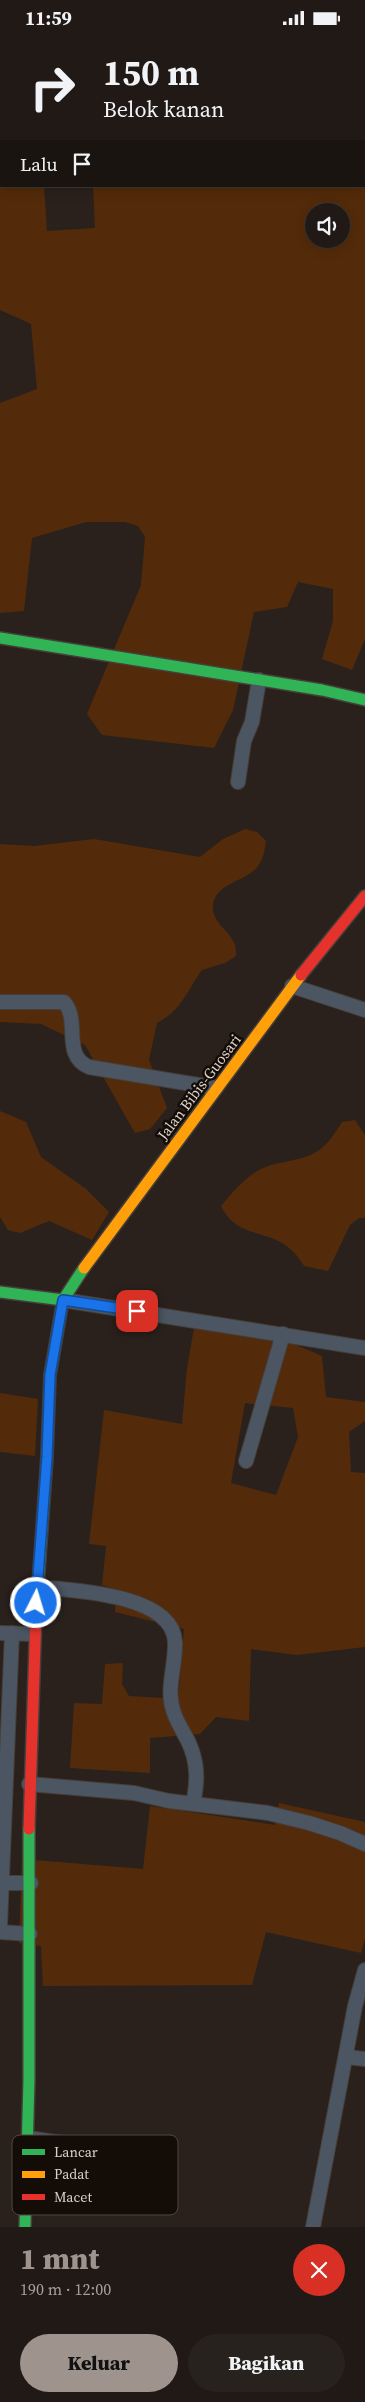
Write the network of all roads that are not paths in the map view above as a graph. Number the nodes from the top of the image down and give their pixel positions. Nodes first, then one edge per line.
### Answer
1 (0, 638) edge
2 (260, 680) junction
3 (365, 700) edge
4 (238, 782) dead end
5 (365, 897) edge
6 (292, 986) junction
7 (0, 1002) edge
8 (365, 1010) edge
9 (216, 1088) junction
10 (0, 1292) edge
11 (63, 1300) junction
12 (283, 1334) junction
13 (365, 1348) edge
14 (246, 1461) dead end
15 (37, 1587) junction
16 (6, 1633) edge
17 (34, 1634) junction
18 (30, 1784) junction
19 (193, 1803) junction
20 (365, 1844) edge
21 (2, 1883) junction
22 (31, 1883) junction
23 (0, 1925) edge
24 (0, 1932) edge
25 (30, 1935) junction
26 (365, 1970) edge
27 (347, 2057) junction
28 (365, 2059) edge
29 (28, 2135) edge
30 (313, 2227) edge

1 - 2 street
2 - 3 street
2 - 4 street
5 - 6 street, Jalan Bibis-Guosari
6 - 8 street
6 - 9 street, Jalan Bibis-Guosari
7 - 9 street
9 - 11 street, Jalan Bibis-Guosari
10 - 11 street
11 - 12 street
11 - 15 street
12 - 13 street
12 - 14 street
15 - 17 street
15 - 19 street
16 - 17 street
16 - 21 street
17 - 18 street
18 - 19 street
18 - 22 street
19 - 20 street
21 - 22 street
21 - 23 street
22 - 25 street
24 - 25 street
25 - 29 street
26 - 27 street
27 - 28 street
27 - 30 street

